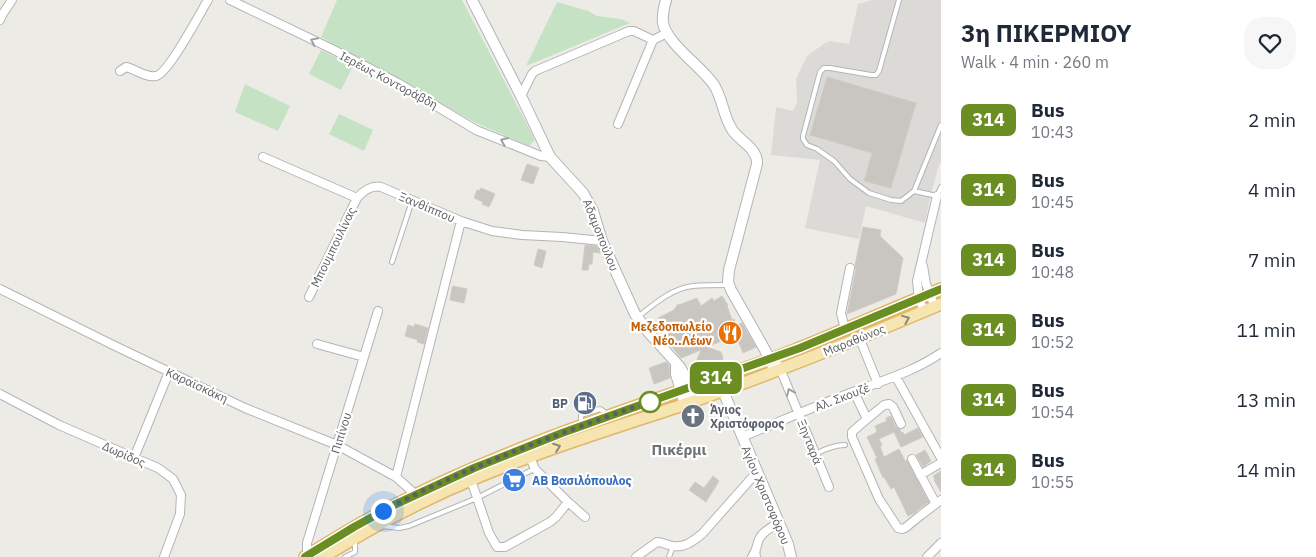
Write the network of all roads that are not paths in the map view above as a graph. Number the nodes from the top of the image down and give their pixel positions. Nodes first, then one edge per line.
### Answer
1 (12, 0) edge
2 (208, 0) edge
3 (230, 0) edge
4 (472, 0) edge
5 (666, 0) edge
6 (899, 0) edge
7 (0, 20) edge
8 (668, 32) junction
9 (653, 40) junction
10 (120, 71) dead end
11 (521, 96) junction
12 (618, 124) dead end
13 (941, 125) edge
14 (263, 156) dead end
15 (550, 157) junction
16 (941, 188) edge
17 (914, 191) junction
18 (938, 196) junction
19 (357, 198) junction
20 (412, 201) junction
21 (461, 221) junction
22 (602, 241) junction
23 (924, 258) junction
24 (392, 262) dead end
25 (850, 268) dead end
26 (729, 286) junction
27 (0, 289) edge
28 (930, 294) edge
29 (309, 297) dead end
30 (933, 308) edge
31 (378, 311) dead end
32 (637, 317) junction
33 (845, 329) junction
34 (859, 338) junction
35 (317, 344) dead end
36 (941, 353) edge
37 (364, 357) junction
38 (772, 358) junction
39 (777, 370) junction
40 (169, 372) junction
41 (896, 377) junction
42 (717, 378) junction
43 (878, 384) junction
44 (685, 389) junction
45 (723, 390) junction
46 (854, 392) junction
47 (0, 394) edge
48 (690, 402) junction
49 (799, 414) junction
50 (867, 419) junction
51 (901, 424) dead end
52 (742, 437) junction
53 (337, 445) junction
54 (845, 445) dead end
55 (815, 454) junction
56 (530, 457) junction
57 (134, 458) junction
58 (941, 458) edge
59 (912, 459) dead end
60 (941, 463) edge
61 (535, 469) junction
62 (757, 472) junction
63 (920, 475) junction
64 (396, 478) junction
65 (471, 480) junction
66 (829, 487) dead end
67 (416, 495) junction
68 (477, 498) junction
69 (568, 502) junction
70 (938, 502) edge
71 (585, 517) dead end
72 (779, 522) junction
73 (377, 525) junction
74 (355, 538) junction
75 (941, 543) edge
76 (673, 546) junction
77 (758, 553) edge
78 (164, 557) edge
79 (306, 557) edge
80 (324, 557) edge
81 (345, 557) edge
82 (636, 557) edge
83 (669, 557) edge
84 (752, 557) edge
85 (791, 557) edge
86 (926, 557) edge

1 - 7 street
2 - 10 street
15 -> 3 street, Ιερέως Κοντοράβδη
4 - 11 street, Αδαμοπούλου
5 - 8 street
6 - 17 lane
8 - 9 street
8 - 26 street
9 - 11 street
9 - 12 street
11 - 15 street, Αδαμοπούλου
13 - 17 lane
14 - 19 street
15 - 22 street, Αδαμοπούλου
16 - 18 lane
17 - 18 lane
18 - 23 street
19 - 20 street, Ξανθίππου
19 - 29 street, Μπουμπουλίνας
20 - 21 street, Ξανθίππου
20 - 24 lane
21 - 22 street, Ξανθίππου
21 - 64 street
22 - 32 street, Αδαμοπούλου
23 - 28 street
23 - 28 street
25 - 33 street
26 - 32 lane
26 - 38 street
27 - 40 street, Καραϊσκάκη
28 - 30 street
28 - 30 street
28 - 33 main road, Μαραθώνος
34 -> 30 main road, Μαραθώνος
31 - 37 street, Πιπίνου
32 - 44 street, Αδαμοπούλου
33 - 38 main road, Μαραθώνος
34 - 39 main road, Μαραθώνος
34 - 43 street
35 - 37 street
36 - 41 street, Αλ. Σκουζέ
37 - 53 street, Πιπίνου
38 - 39 street
38 - 42 main road, Μαραθώνος
39 - 45 main road, Μαραθώνος
49 -> 39 street, Ξηνταρά
40 - 53 street, Καραϊσκάκη
40 - 57 street
41 - 43 street, Αλ. Σκουζέ
41 - 58 street
42 - 44 main road, Μαραθώνος
42 - 45 street, Αγίου Χριστοφόρου
43 - 46 street, Αλ. Σκουζέ
44 - 48 street, Αδαμοπούλου
44 - 67 main road, Μαραθώνος
45 - 48 main road, Μαραθώνος
45 - 52 street, Αγίου Χριστοφόρου
46 - 49 street, Αλ. Σκουζέ
46 - 50 street
47 - 57 street, Δωρίδος
56 -> 48 main road, Μαραθώνος
49 - 52 street, Αλ. Σκουζέ
49 - 55 street, Ξηνταρά
50 - 51 street
50 - 70 street
52 - 62 street, Αγίου Χριστοφόρου
53 - 64 street, Καραϊσκάκη
53 - 79 street, Πιπίνου
54 - 55 lane
55 - 66 street, Ξηνταρά
56 - 61 street
56 - 65 main road, Μαραθώνος
57 - 78 street, Δωρίδος
59 - 63 street
60 - 63 street
61 - 68 lane
61 - 69 street
62 - 72 street, Αγίου Χριστοφόρου
62 - 76 street
63 - 70 street
64 - 67 street, Καραϊσκάκη
65 - 68 street
65 - 73 main road, Μαραθώνος
67 - 79 main road, Μαραθώνος
68 - 69 street
68 - 73 lane
69 - 71 street
72 - 77 street
72 - 85 street, Αγίου Χριστοφόρου
73 - 74 main road, Μαραθώνος
74 - 80 main road, Μαραθώνος
74 - 81 lane
75 - 86 street
76 - 82 street
76 - 83 lane
77 - 84 street

